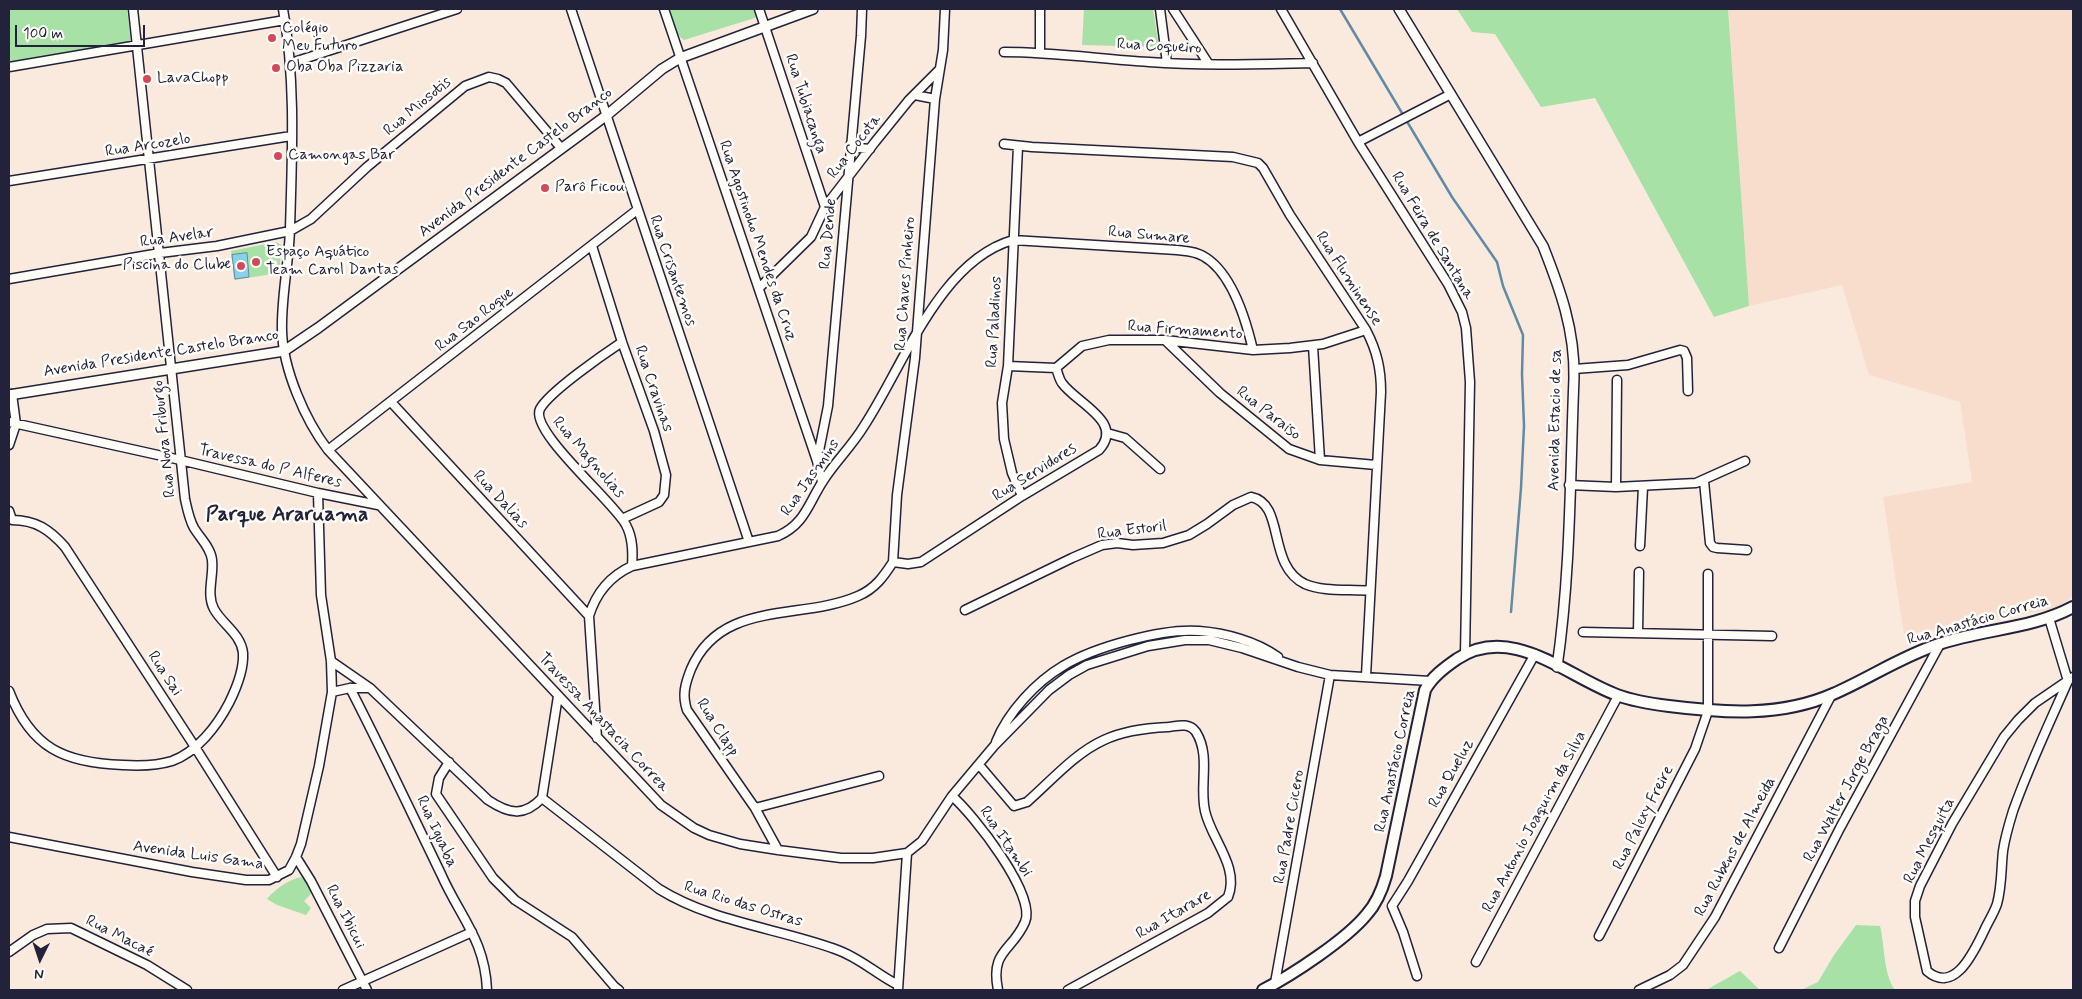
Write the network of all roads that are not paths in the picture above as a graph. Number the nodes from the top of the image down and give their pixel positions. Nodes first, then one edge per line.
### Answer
1 (133, 9) edge
2 (283, 9) edge
3 (457, 9) edge
4 (572, 9) edge
5 (664, 9) edge
6 (759, 9) edge
7 (813, 9) edge
8 (862, 9) edge
9 (945, 9) edge
10 (1040, 9) edge
11 (1160, 9) edge
12 (1173, 9) edge
13 (1281, 9) edge
14 (1399, 9) edge
15 (285, 20) junction
16 (766, 26) junction
17 (137, 45) junction
18 (1004, 52) dead end
19 (1040, 52) junction
20 (680, 58) junction
21 (1313, 62) junction
22 (291, 63) junction
23 (1167, 63) junction
24 (1208, 63) junction
25 (9, 67) edge
26 (939, 70) junction
27 (1451, 94) junction
28 (915, 95) junction
29 (934, 99) junction
30 (607, 115) junction
31 (291, 136) junction
32 (1358, 142) junction
33 (851, 143) junction
34 (1004, 144) dead end
35 (1018, 146) junction
36 (561, 148) junction
37 (870, 149) junction
38 (149, 160) junction
39 (848, 178) junction
40 (9, 181) edge
41 (825, 207) junction
42 (637, 210) junction
43 (290, 231) junction
44 (1013, 240) junction
45 (592, 246) junction
46 (160, 253) junction
47 (9, 279) edge
48 (758, 288) junction
49 (1366, 330) junction
50 (916, 332) junction
51 (1165, 340) junction
52 (622, 342) junction
53 (1313, 346) junction
54 (1253, 350) junction
55 (284, 351) junction
56 (1008, 366) junction
57 (1056, 368) junction
58 (171, 369) junction
59 (1574, 369) junction
60 (1617, 380) dead end
61 (1688, 391) dead end
62 (10, 394) edge
63 (391, 402) junction
64 (12, 423) edge
65 (1107, 433) junction
66 (9, 445) edge
67 (328, 450) junction
68 (180, 460) junction
69 (1320, 460) junction
70 (817, 461) junction
71 (1745, 461) dead end
72 (1376, 465) junction
73 (1160, 469) dead end
74 (1704, 481) junction
75 (822, 482) junction
76 (1570, 485) junction
77 (1616, 487) junction
78 (1643, 487) junction
79 (318, 493) junction
80 (1022, 496) junction
81 (378, 505) junction
82 (9, 510) edge
83 (622, 519) junction
84 (11, 522) edge
85 (749, 542) junction
86 (1640, 546) dead end
87 (1747, 550) dead end
88 (893, 562) junction
89 (632, 566) junction
90 (1640, 572) dead end
91 (1708, 574) dead end
92 (1370, 591) junction
93 (2073, 607) edge
94 (965, 610) dead end
95 (589, 616) junction
96 (2049, 618) junction
97 (1583, 632) dead end
98 (1638, 633) junction
99 (1707, 635) junction
100 (1772, 636) dead end
101 (1940, 644) junction
102 (1465, 654) junction
103 (1535, 654) junction
104 (331, 661) junction
105 (1558, 667) junction
106 (1330, 675) junction
107 (1366, 676) junction
108 (2071, 679) edge
109 (1430, 681) junction
110 (350, 688) junction
111 (370, 688) junction
112 (9, 691) edge
113 (332, 692) junction
114 (1832, 694) junction
115 (558, 696) junction
116 (1618, 696) junction
117 (1708, 711) junction
118 (597, 738) junction
119 (195, 747) junction
120 (450, 762) junction
121 (980, 766) junction
122 (879, 776) dead end
123 (952, 796) junction
124 (542, 798) junction
125 (755, 808) junction
126 (9, 837) edge
127 (778, 850) junction
128 (907, 854) junction
129 (296, 857) junction
130 (277, 877) junction
131 (1377, 900) junction
132 (1392, 906) junction
133 (472, 932) junction
134 (1600, 936) dead end
135 (1779, 948) dead end
136 (9, 952) edge
137 (1476, 962) dead end
138 (1416, 976) dead end
139 (362, 981) junction
140 (898, 988) edge
141 (1269, 988) edge
142 (187, 990) edge
143 (343, 990) edge
144 (367, 990) edge
145 (487, 990) edge
146 (619, 990) edge
147 (998, 990) edge
148 (1068, 990) edge
149 (1638, 990) edge

1 - 17 street, Rua Nova Friburgo
2 - 15 street, Travessa Anastacia Correa
3 - 22 street
4 - 30 street, Rua Crisantemos
5 - 20 street, Rua Agostinoho Mendes da Cruz
6 - 16 street, Rua Tubiacanga
7 - 16 street, Avenida Presidente Castelo Branco
8 - 33 street, Rua Dende
9 - 26 street, Rua Chaves Pinheiro
10 - 19 street
11 - 23 street
12 - 24 street
13 - 21 street, Rua Feira de Santana
14 - 27 street, Avenida Estacio de sa
15 - 17 street
15 - 22 street, Travessa Anastacia Correa
16 - 20 street, Avenida Presidente Castelo Branco
16 - 41 street, Rua Tubiacanga
17 - 25 street
17 - 38 street, Rua Nova Friburgo
18 - 19 street, Rua Coqueiro
19 - 23 street, Rua Coqueiro
20 - 30 street, Avenida Presidente Castelo Branco
20 - 48 street, Rua Agostinoho Mendes da Cruz
21 - 24 street, Rua Coqueiro
21 - 32 street, Rua Feira de Santana
22 - 31 street, Travessa Anastacia Correa
23 - 24 street, Rua Coqueiro
26 - 28 street, Rua Cocota
26 - 29 street, Rua Chaves Pinheiro
27 - 32 street
27 - 59 street, Avenida Estacio de sa
28 - 29 street
28 - 37 street, Rua Cocota
29 - 50 street, Rua Chaves Pinheiro
30 - 36 street, Avenida Presidente Castelo Branco
30 - 42 street, Rua Crisantemos
31 - 38 street, Rua Arcozelo
31 - 43 street, Travessa Anastacia Correa
32 - 102 street, Rua Feira de Santana
33 - 37 street
33 - 39 street, Rua Dende
34 - 35 street, Rua Fluminense
35 - 44 street, Rua Paladinos
35 - 49 street, Rua Fluminense
36 - 43 street, Rua Miosotis
36 - 55 street, Avenida Presidente Castelo Branco
37 - 39 street, Rua Cocota
38 - 40 street, Rua Arcozelo
38 - 46 street, Rua Nova Friburgo
39 - 41 street, Rua Cocota
39 - 70 street, Rua Dende
41 - 48 street, Rua Cocota
42 - 45 street, Rua Sao Roque
42 - 85 street, Rua Crisantemos
43 - 46 street, Rua Avelar
43 - 55 street, Travessa Anastacia Correa
44 - 50 street, Rua Jasmins
44 - 54 street, Rua Sumare
44 - 56 street, Rua Paladinos
45 - 52 street, Rua Cravinas
45 - 63 street, Rua Sao Roque
46 - 47 street, Rua Avelar
46 - 58 street, Rua Nova Friburgo
48 - 70 street, Rua Agostinoho Mendes da Cruz
49 - 53 street, Rua Firmamento
49 - 72 street, Rua Fluminense
50 - 75 street, Rua Jasmins
50 - 88 street, Rua Chaves Pinheiro
51 - 54 street, Rua Firmamento
51 - 57 street, Rua Firmamento
51 - 69 street, Rua Paraiso
52 - 83 street, Rua Cravinas
52 - 83 street, Rua Magnolias
53 - 54 street, Rua Firmamento
53 - 69 street
55 - 58 street, Avenida Presidente Castelo Branco
55 - 67 street, Travessa Anastacia Correa
56 - 57 street
56 - 80 street, Rua Paladinos
57 - 65 street
58 - 62 street, Avenida Presidente Castelo Branco
58 - 68 street, Rua Nova Friburgo
59 - 61 street
59 - 76 street, Avenida Estacio de sa
60 - 77 street
62 - 64 street
63 - 67 street, Rua Sao Roque
63 - 95 street, Rua Dalias
64 - 66 street
64 - 68 street, Travessa do P Alferes
65 - 73 street
65 - 80 street, Rua Servidores
67 - 81 street, Travessa Anastacia Correa
68 - 79 street, Travessa do P Alferes
68 - 119 street, Rua Nova Friburgo
69 - 72 street, Rua Paraiso
70 - 75 street, Rua Agostinoho Mendes da Cruz
71 - 74 street
72 - 92 street, Rua Fluminense
74 - 78 street
74 - 87 street
75 - 85 street, Rua Jasmins
76 - 77 street
76 - 105 street, Avenida Estacio de sa
77 - 78 street
78 - 86 street
79 - 81 street, Travessa do P Alferes
79 - 104 street, Avenida Luis Gama
80 - 88 street, Rua Servidores
81 - 115 street, Travessa Anastacia Correa
82 - 84 street, Rua Sai
83 - 89 street, Rua Magnolias
84 - 119 street, Rua Sai
85 - 89 street, Rua Jasmins
88 - 125 street, Rua Clapp
89 - 95 street, Rua Jasmins
90 - 98 street
91 - 99 street, Rua Palexy Freire
92 - 94 street, Rua Estoril
92 - 107 street, Rua Fluminense
93 - 96 main road, Rua Anastácio Correia
95 - 118 street, Rua Jasmins
96 - 101 main road, Rua Anastácio Correia
96 - 108 street
97 - 98 street
98 - 99 street
99 - 100 street
99 - 117 street, Rua Palexy Freire
101 - 114 main road, Rua Anastácio Correia
101 - 135 street, Rua Walter Jorge Braga
102 - 103 main road, Rua Anastácio Correia
102 - 109 main road, Rua Anastácio Correia
103 - 105 main road, Rua Anastácio Correia
103 - 132 street, Rua Queluz
104 - 111 street
104 - 113 street, Avenida Luis Gama
105 - 116 main road, Rua Anastácio Correia
106 - 107 street
106 - 121 street
106 - 141 street, Rua Padre Cicero
107 - 109 street
108 - 108 street, Rua Mesquita
109 - 131 main road, Rua Anastácio Correia
110 - 111 street
110 - 113 street
110 - 133 street, Rua Iguaba
111 - 120 street
112 - 119 street, Rua Nova Friburgo
113 - 129 street, Avenida Luis Gama
114 - 117 main road, Rua Anastácio Correia
114 - 149 street, Rua Rubens de Almeida
115 - 118 street, Travessa Anastacia Correa
115 - 124 street
116 - 117 main road, Rua Anastácio Correia
116 - 137 street, Rua Antonio Joaquim da Silva
117 - 134 street, Rua Palexy Freire
118 - 127 street, Travessa Anastacia Correa
119 - 130 street, Rua Sai
120 - 124 street
120 - 146 street
121 - 123 street
121 - 148 street, Rua Itarare
122 - 125 street
123 - 128 street
123 - 147 street, Rua Itambi
124 - 140 street, Rua Rio das Ostras
125 - 127 street, Rua Clapp
126 - 130 street, Avenida Luis Gama
127 - 128 street, Travessa Anastacia Correa
128 - 140 street
129 - 130 street, Avenida Luis Gama
129 - 139 street, Rua Ibicui
131 - 132 street
131 - 141 main road, Rua Anastácio Correia
132 - 138 street
133 - 139 street
133 - 145 street, Rua Iguaba
136 - 142 street, Rua Macaé
139 - 143 street
139 - 144 street, Rua Ibicui

